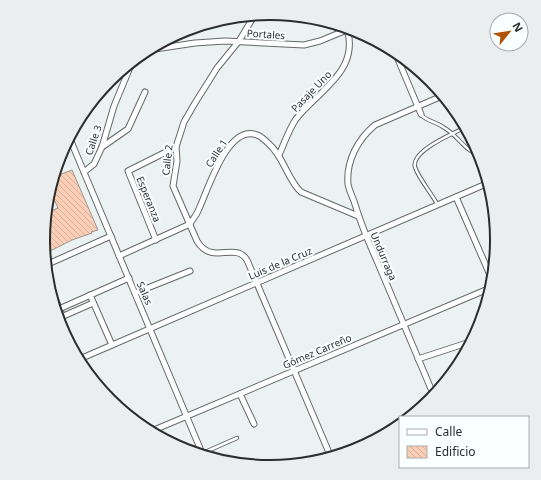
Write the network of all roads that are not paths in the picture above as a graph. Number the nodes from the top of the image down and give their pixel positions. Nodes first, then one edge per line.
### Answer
1 (251, 21) edge
2 (341, 32) edge
3 (349, 35) edge
4 (239, 41) junction
5 (164, 48) edge
6 (399, 61) edge
7 (128, 73) edge
8 (145, 92) dead end
9 (438, 98) edge
10 (418, 106) junction
11 (421, 114) joint
12 (461, 130) edge
13 (453, 134) junction
14 (72, 145) edge
15 (102, 147) junction
16 (176, 147) junction
17 (472, 152) edge
18 (279, 155) junction
19 (84, 172) junction
20 (483, 185) edge
21 (456, 197) junction
22 (436, 202) dead end
23 (358, 216) junction
24 (190, 224) junction
25 (111, 236) junction
26 (366, 236) junction
27 (156, 240) junction
28 (119, 256) junction
29 (52, 262) edge
30 (190, 271) dead end
31 (488, 271) edge
32 (129, 278) junction
33 (256, 283) junction
34 (484, 291) edge
35 (135, 293) junction
36 (90, 295) junction
37 (93, 303) junction
38 (61, 308) edge
39 (64, 317) edge
40 (404, 325) junction
41 (150, 329) junction
42 (464, 344) edge
43 (112, 345) junction
44 (85, 357) edge
45 (418, 359) junction
46 (294, 371) junction
47 (431, 390) edge
48 (240, 394) junction
49 (187, 416) junction
50 (254, 424) dead end
51 (157, 429) edge
52 (237, 438) dead end
53 (200, 448) edge
54 (207, 451) edge
55 (329, 452) edge

1 - 4 street, Calle 2
2 - 4 street, Portales
3 - 18 street, Pasaje Uno
4 - 5 street, Portales
4 - 16 street, Calle 2
6 - 10 street
7 - 15 street, Calle 3
8 - 15 street
9 - 10 street
10 - 11 street
10 - 23 street, Undurraga
11 - 13 lane
12 - 13 lane
13 - 17 lane
13 - 22 lane
14 - 19 street, Salas
15 - 19 street, Calle 3
16 - 24 street, Calle 2
16 - 27 street, Esperanza
18 - 23 street
18 - 24 street, Calle 1
19 - 25 street, Salas
20 - 21 street, Luis de la Cruz
21 - 26 street, Luis de la Cruz
21 - 31 street
23 - 26 street, Undurraga
24 - 27 street
24 - 33 street, Calle 2
25 - 28 street, Salas
25 - 29 street
26 - 33 street, Luis de la Cruz
26 - 40 street, Undurraga
27 - 28 street
28 - 32 street, Salas
30 - 35 street
32 - 35 street, Salas
32 - 36 street
33 - 41 street, Luis de la Cruz
33 - 46 street
34 - 40 street, Gómez Carreño
35 - 41 street, Salas
36 - 37 street
36 - 38 street
37 - 39 street
37 - 43 street
40 - 45 street, Undurraga
40 - 46 street, Gómez Carreño
41 - 43 street, Luis de la Cruz
41 - 49 street, Salas
42 - 45 street
43 - 44 street, Luis de la Cruz
45 - 47 street, Undurraga
46 - 48 street, Gómez Carreño
46 - 55 street
48 - 49 street, Gómez Carreño
48 - 50 street
49 - 51 street, Gómez Carreño
49 - 53 street, Salas
52 - 54 lane

